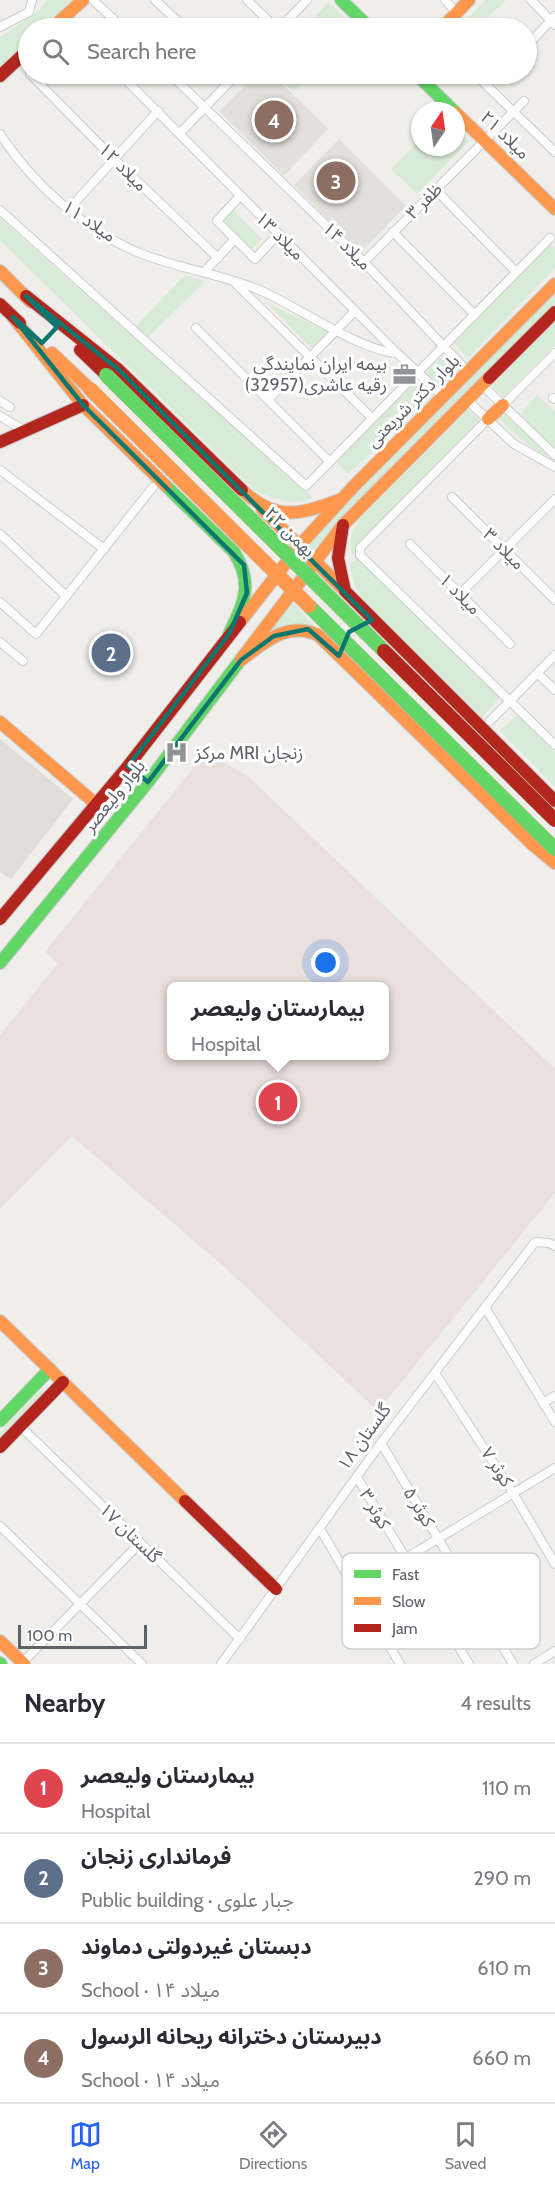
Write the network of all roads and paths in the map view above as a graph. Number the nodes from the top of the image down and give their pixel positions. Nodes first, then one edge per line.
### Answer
1 (32, 0) edge
2 (83, 0) edge
3 (93, 0) edge
4 (155, 0) edge
5 (247, 0) edge
6 (308, 0) edge
7 (340, 0) edge
8 (445, 0) edge
9 (469, 0) edge
10 (531, 0) edge
11 (457, 13) junction
12 (63, 18) edge
13 (112, 18) edge
14 (174, 18) edge
15 (267, 18) edge
16 (289, 18) edge
17 (359, 18) edge
18 (452, 18) edge
19 (554, 21) edge
20 (0, 27) edge
21 (537, 37) edge
22 (17, 60) edge
23 (0, 76) edge
24 (40, 84) edge
25 (130, 84) edge
26 (181, 84) edge
27 (226, 84) edge
28 (426, 84) edge
29 (485, 84) edge
30 (524, 101) dead end
31 (445, 102) edge
32 (205, 107) junction
33 (158, 111) junction
34 (513, 112) junction
35 (465, 122) edge
36 (180, 133) junction
37 (0, 134) edge
38 (484, 140) junction
39 (555, 152) edge
40 (114, 159) junction
41 (435, 189) junction
42 (240, 196) junction
43 (69, 209) junction
44 (555, 209) edge
45 (0, 210) edge
46 (393, 232) junction
47 (278, 234) junction
48 (550, 238) dead end
49 (235, 239) junction
50 (218, 258) junction
51 (364, 262) junction
52 (0, 271) edge
53 (204, 272) junction
54 (516, 272) junction
55 (234, 282) junction
56 (555, 284) edge
57 (26, 296) junction
58 (0, 304) edge
59 (355, 311) junction
60 (555, 312) edge
61 (475, 315) junction
62 (13, 316) junction
63 (196, 328) dead end
64 (336, 330) junction
65 (444, 346) junction
66 (555, 352) edge
67 (397, 353) junction
68 (311, 356) junction
69 (468, 372) junction
70 (417, 373) junction
71 (482, 385) junction
72 (443, 396) junction
73 (268, 400) junction
74 (467, 400) junction
75 (0, 401) edge
76 (83, 405) junction
77 (502, 405) junction
78 (10, 407) dead end
79 (0, 416) edge
80 (372, 418) junction
81 (488, 419) junction
82 (25, 431) junction
83 (0, 442) edge
84 (555, 455) edge
85 (330, 462) junction
86 (555, 466) edge
87 (0, 470) edge
88 (153, 487) dead end
89 (238, 488) junction
90 (452, 497) dead end
91 (342, 499) junction
92 (554, 503) edge
93 (258, 505) junction
94 (205, 523) junction
95 (344, 525) junction
96 (0, 534) edge
97 (410, 544) dead end
98 (300, 545) junction
99 (104, 549) junction
100 (504, 550) junction
101 (316, 561) junction
102 (345, 591) junction
103 (460, 594) junction
104 (66, 596) junction
105 (555, 600) edge
106 (0, 602) edge
107 (372, 620) junction
108 (229, 634) junction
109 (0, 642) edge
110 (510, 644) dead end
111 (555, 655) edge
112 (339, 656) junction
113 (241, 660) junction
114 (22, 662) dead end
115 (537, 672) junction
116 (555, 690) edge
117 (510, 701) junction
118 (490, 721) dead end
119 (0, 722) edge
120 (555, 745) edge
121 (128, 766) junction
122 (148, 782) junction
123 (555, 801) edge
124 (96, 804) junction
125 (555, 820) edge
126 (555, 849) edge
127 (555, 863) edge
128 (0, 918) edge
129 (0, 963) edge
130 (555, 1246) edge
131 (486, 1309) junction
132 (0, 1321) edge
133 (50, 1369) junction
134 (435, 1373) junction
135 (63, 1382) junction
136 (555, 1396) edge
137 (543, 1403) junction
138 (2, 1414) edge
139 (555, 1422) edge
140 (20, 1426) junction
141 (381, 1443) junction
142 (0, 1447) edge
143 (555, 1468) edge
144 (357, 1477) junction
145 (513, 1493) junction
146 (0, 1526) edge
147 (320, 1529) junction
148 (438, 1539) junction
149 (140, 1543) junction
150 (401, 1553) edge
151 (414, 1553) edge
152 (446, 1553) edge
153 (555, 1564) edge
154 (342, 1566) edge
155 (276, 1590) junction
156 (80, 1604) junction
157 (240, 1639) junction
158 (0, 1641) edge
159 (391, 1649) edge
160 (460, 1649) edge
161 (504, 1649) edge
162 (555, 1651) edge
163 (24, 1663) edge
164 (142, 1664) edge
165 (221, 1664) edge
166 (400, 1664) edge
167 (469, 1664) edge
168 (513, 1664) edge
169 (534, 1664) edge

1 - 20 street
2 - 12 main road
3 - 13 street
4 - 14 street
5 - 15 street
6 - 16 street
7 - 17 main road
8 - 11 street
9 - 11 main road
10 - 19 street
11 - 18 main road
19 - 21 street
22 - 23 main road
24 - 40 street, میلاد ۱۲
25 - 33 street, میلاد ۱۳
26 - 32 street, میلاد ۱۴
27 - 32 street
28 - 31 main road, میلاد ۲۱
29 - 34 street
30 - 34 street, ظفر ۳
32 - 36 street
32 - 51 street, میلاد ۱۴
33 - 36 street, میلاد ۱۳
33 - 40 street
34 - 38 street, ظفر ۳
34 - 39 street
35 - 38 main road, میلاد ۲۱
36 - 42 street, میلاد ۱۳
37 - 43 street, میلاد ۱۱
38 - 41 street, ظفر ۳
38 - 44 main road, میلاد ۲۱
40 - 43 street
40 - 50 street, میلاد ۱۲
41 - 46 street, ظفر ۳
41 - 54 street
42 - 47 street, میلاد ۱۳
42 - 49 street
43 - 53 street, میلاد ۱۱
45 - 85 street
46 - 51 street, ظفر ۳
46 - 61 street
47 - 49 street
47 - 59 street, میلاد ۱۳
48 - 54 street
49 - 50 street
50 - 53 street
51 - 65 street, میلاد ۱۴
52 - 57 main road, ۲۲ بهمن
53 - 55 street
54 - 61 street
55 - 64 street
55 - 68 street
56 - 69 main road, بلوار دکتر شریعتی
57 - 89 main road
57 - 125 main road, ۲۲ بهمن, bridge
58 - 62 main road
59 - 64 street
59 - 67 street, میلاد ۱۳
60 - 71 main road, بلوار دکتر شریعتی
61 - 65 street
62 - 76 main road
62 - 126 main road, bridge
63 - 73 street
64 - 67 street
64 - 68 street
65 - 69 street, میلاد ۱۴
65 - 70 street
66 - 77 street
67 - 70 street, میلاد ۱۳
68 - 73 street
68 - 80 street
69 - 72 main road, بلوار دکتر شریعتی
70 - 72 street, میلاد ۱۳
70 - 80 street
71 - 74 main road, بلوار دکتر شریعتی
71 - 77 street
72 - 91 main road, بلوار دکتر شریعتی
73 - 85 street
74 - 81 street
74 - 95 main road, بلوار دکتر شریعتی
75 - 78 street
76 - 82 main road
76 - 94 main road
77 - 81 main road
77 - 84 street
79 - 82 street
80 - 85 street
81 - 86 street
81 - 117 street
82 - 83 main road
87 - 99 street
88 - 99 street
89 - 93 main road
89 - 94 main road
90 - 100 street, میلاد ۳
91 - 93 main road
91 - 98 main road, بلوار دکتر شریعتی
92 - 100 street
93 - 98 main road
94 - 108 main road
95 - 101 main road, بلوار دکتر شریعتی
95 - 102 main road
96 - 104 street
97 - 103 street, میلاد ۱
98 - 101 main road
98 - 108 main road, بلوار ولیعصر
99 - 104 street
100 - 103 street
100 - 105 street, میلاد ۳
101 - 102 main road
101 - 113 main road, بلوار ولیعصر
102 - 107 main road
103 - 110 street, میلاد ۱
104 - 106 street
107 - 112 main road
107 - 123 main road
108 - 121 main road, بلوار ولیعصر
109 - 114 street
111 - 115 street
112 - 113 main road
112 - 127 main road
113 - 122 main road, بلوار ولیعصر
115 - 116 street
115 - 117 street
117 - 118 street
117 - 120 street
119 - 124 main road
121 - 122 main road
121 - 124 main road, بلوار ولیعصر
122 - 129 main road, بلوار ولیعصر
124 - 128 main road, بلوار ولیعصر
130 - 131 street, گلستان ۱۸
131 - 134 street, گلستان ۱۸
131 - 137 street
132 - 133 main road
133 - 135 main road
133 - 138 main road
134 - 141 street, گلستان ۱۸
134 - 145 street, کوثر ۷
135 - 140 main road
135 - 155 main road
136 - 137 street
137 - 139 street
140 - 142 main road
140 - 149 street, گلستان ۱۷
141 - 144 street, گلستان ۱۸
141 - 148 street, کوثر ۵
143 - 145 street
144 - 147 street, گلستان ۱۸
144 - 150 street, کوثر ۳
145 - 148 street
145 - 153 street, کوثر ۷
146 - 156 street
147 - 154 street
147 - 155 street, گلستان ۱۸
148 - 151 street
148 - 152 street, کوثر ۵
149 - 156 street
149 - 157 street, گلستان ۱۷
155 - 157 street, گلستان ۱۸
156 - 163 street
156 - 164 street
157 - 165 street, گلستان ۱۸
158 - 163 main road
159 - 166 street
160 - 167 street, کوثر ۳
161 - 168 street, کوثر ۵
162 - 169 street

